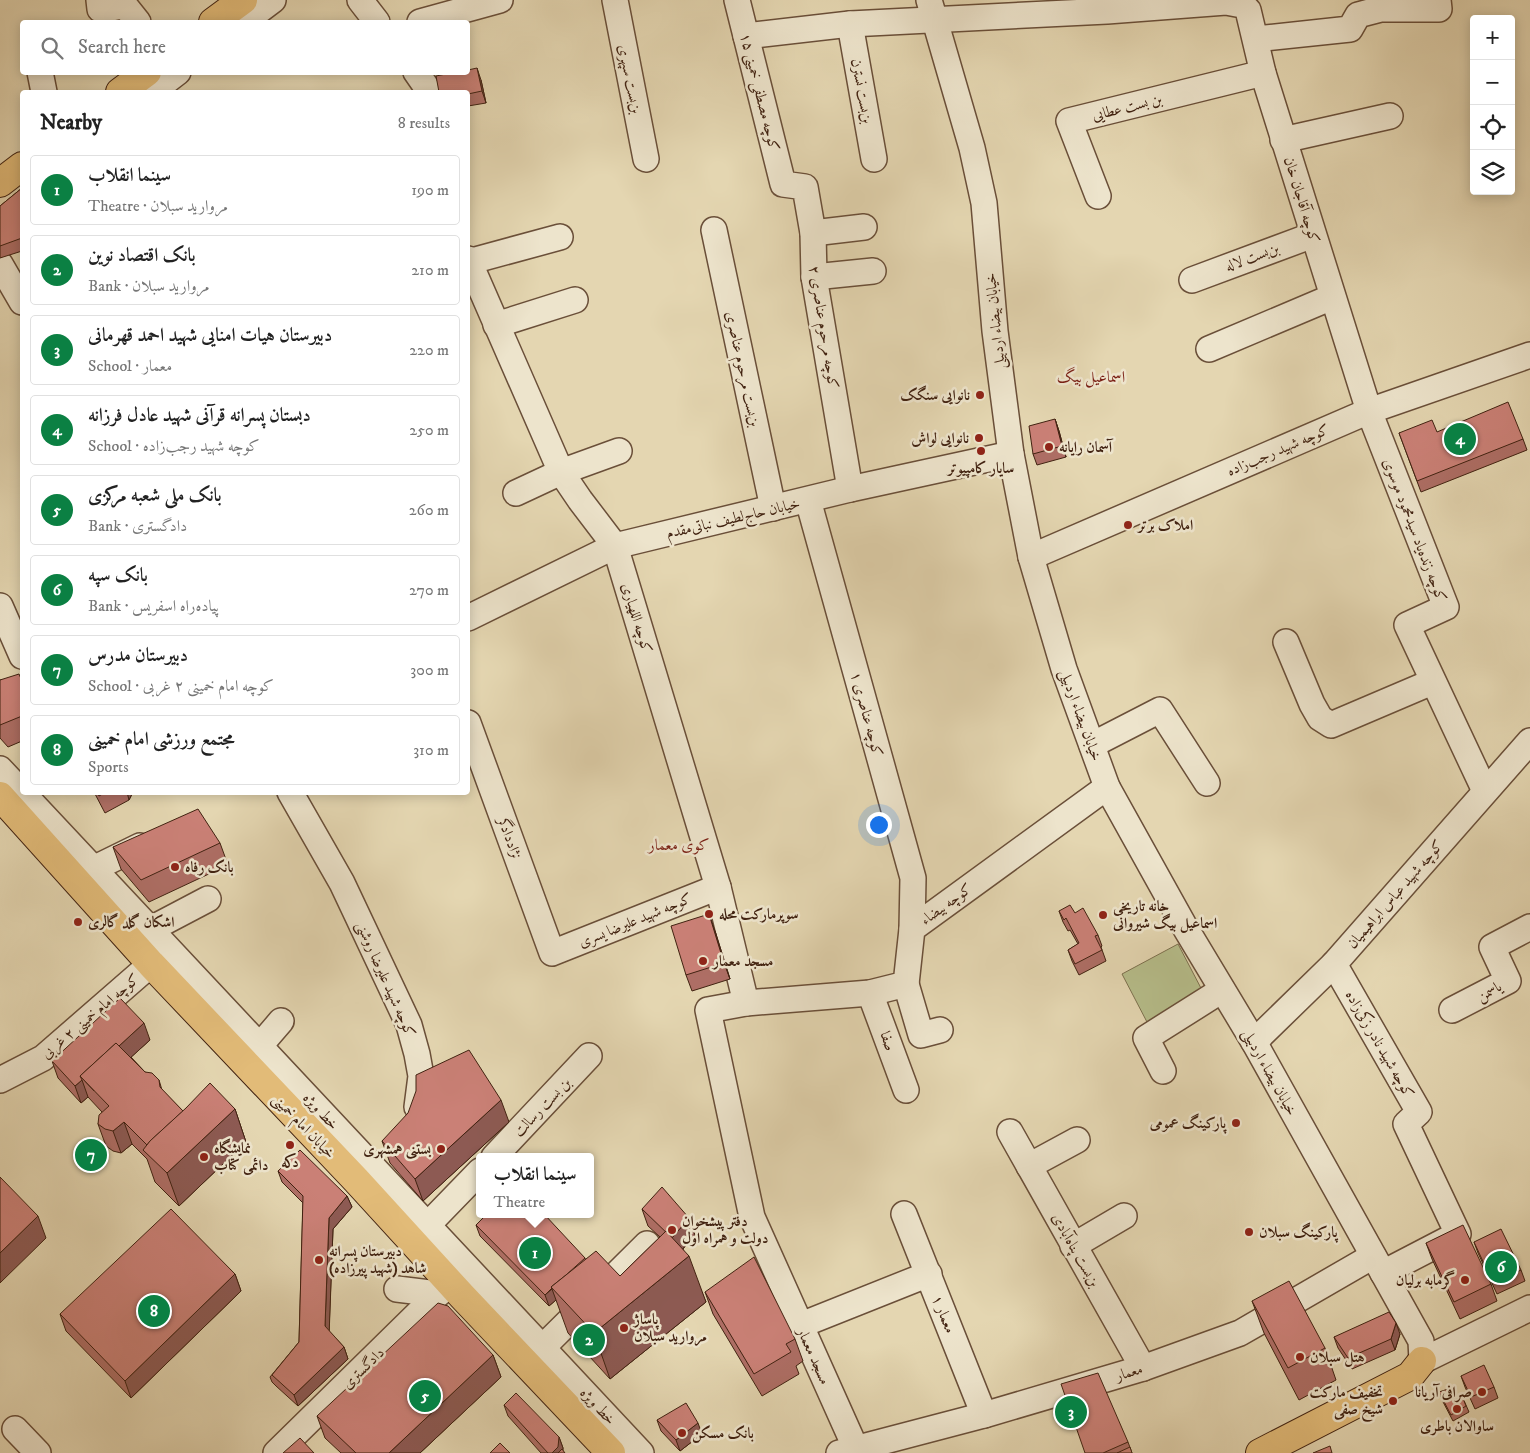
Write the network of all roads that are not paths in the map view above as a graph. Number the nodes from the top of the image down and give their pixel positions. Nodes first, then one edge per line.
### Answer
1 (99, 0) edge
2 (243, 0) edge
3 (273, 0) edge
4 (360, 0) edge
5 (500, 0) edge
6 (615, 0) edge
7 (737, 0) edge
8 (1438, 0) edge
9 (1226, 1) edge
10 (1381, 5) edge
11 (1106, 6) edge
12 (931, 9) edge
13 (136, 20) edge
14 (216, 20) edge
15 (247, 20) edge
16 (375, 20) edge
17 (427, 20) edge
18 (850, 24) junction
19 (746, 36) junction
20 (1256, 39) junction
21 (1263, 73) junction
22 (41, 75) edge
23 (171, 75) edge
24 (418, 75) edge
25 (145, 86) edge
26 (44, 90) edge
27 (426, 90) edge
28 (1390, 116) dead end
29 (1283, 140) junction
30 (646, 159) dead end
31 (874, 159) dead end
32 (20, 170) edge
33 (783, 184) joint
34 (10, 192) edge
35 (1098, 196) dead end
36 (864, 227) dead end
37 (714, 230) dead end
38 (813, 233) junction
39 (1313, 235) junction
40 (560, 237) dead end
41 (470, 260) edge
42 (470, 271) edge
43 (872, 271) dead end
44 (814, 277) junction
45 (1192, 280) dead end
46 (1332, 297) junction
47 (575, 300) dead end
48 (476, 304) edge
49 (496, 325) junction
50 (1209, 349) dead end
51 (1530, 355) edge
52 (1368, 411) junction
53 (619, 452) dead end
54 (1011, 454) junction
55 (561, 472) junction
56 (850, 489) junction
57 (516, 493) dead end
58 (808, 500) junction
59 (773, 508) junction
60 (615, 546) junction
61 (1031, 557) junction
62 (0, 606) edge
63 (470, 616) edge
64 (1286, 642) dead end
65 (20, 651) edge
66 (1432, 682) junction
67 (470, 738) edge
68 (1530, 741) edge
69 (1092, 745) junction
70 (5, 776) edge
71 (1207, 783) dead end
72 (1106, 787) junction
73 (1485, 792) junction
74 (20, 795) edge
75 (20, 795) edge
76 (292, 795) edge
77 (140, 846) edge
78 (85, 875) junction
79 (718, 887) junction
80 (208, 899) dead end
81 (1530, 927) edge
82 (912, 929) junction
83 (151, 947) junction
84 (552, 953) joint
85 (1334, 964) junction
86 (906, 984) junction
87 (1222, 990) junction
88 (870, 993) junction
89 (746, 1003) junction
90 (1452, 1010) dead end
91 (282, 1021) dead end
92 (940, 1030) dead end
93 (1254, 1042) junction
94 (252, 1054) junction
95 (589, 1056) dead end
96 (1163, 1071) dead end
97 (3, 1085) edge
98 (906, 1090) dead end
99 (408, 1130) edge
100 (1010, 1132) dead end
101 (1077, 1140) dead end
102 (498, 1153) edge
103 (1029, 1166) junction
104 (476, 1175) edge
105 (904, 1214) dead end
106 (1124, 1216) dead end
107 (420, 1233) junction
108 (647, 1244) dead end
109 (1072, 1246) junction
110 (1378, 1265) junction
111 (928, 1274) junction
112 (397, 1289) dead end
113 (450, 1291) junction
114 (1530, 1308) edge
115 (801, 1325) junction
116 (534, 1356) junction
117 (1422, 1362) junction
118 (1143, 1368) junction
119 (984, 1414) junction
120 (15, 1429) dead end
121 (310, 1430) junction
122 (848, 1451) edge
123 (38, 1453) edge
124 (276, 1453) edge
125 (297, 1453) edge
126 (611, 1453) edge
127 (641, 1453) edge
128 (1260, 1453) edge

1 - 13 street
2 - 14 main road
3 - 15 street
4 - 16 street
5 - 17 street
6 - 30 street, بن‌بست سپهری
7 - 19 street, کوچه مصطفی خمینی ۱۵
8 - 10 street
9 - 11 street
9 - 20 street, کوچه آقاجان خان
10 - 20 street
11 - 12 street
12 - 18 street
12 - 54 street, خیابان بیضاء اردبیلی
18 - 19 street
18 - 31 street, بن‌بست نسترن
19 - 33 street, کوچه مصطفی خمینی ۱۵
20 - 21 street, کوچه آقاجان خان
21 - 29 street, کوچه آقاجان خان
21 - 35 street, بن بست عطایی
22 - 26 street
23 - 25 street
24 - 27 street
28 - 29 street
29 - 39 street, کوچه آقاجان خان
32 - 34 main road
33 - 38 street, کوچه مرحوم عناصری ۲
36 - 38 street
37 - 59 street, بن‌بست مرحوم عناصری
38 - 44 street, کوچه مرحوم عناصری ۲
39 - 45 street, بن‌بست لاله
39 - 46 street, کوچه آقاجان خان
40 - 41 street
42 - 48 street, کوچه اللهیاری
43 - 44 street
44 - 56 street, کوچه مرحوم عناصری ۲
46 - 50 street
46 - 52 street, کوچه آقاجان خان
47 - 49 street
48 - 49 street, کوچه اللهیاری
49 - 55 street, کوچه اللهیاری
51 - 52 street, کوچه شهید رجب‌زاده
52 - 61 street, کوچه شهید رجب‌زاده
52 - 66 street, کوچه زنده‌یاد سیدمحمود موسوی
53 - 55 street
54 - 56 street, خیابان حاج‌لطیف نباتی‌مقدم
54 - 61 street, خیابان بیضاء اردبیلی
55 - 57 street
55 - 60 street, کوچه اللهیاری
56 - 58 street, خیابان حاج‌لطیف نباتی‌مقدم
58 - 59 street, خیابان حاج‌لطیف نباتی‌مقدم
58 - 82 street, کوچه عناصری ۱
59 - 60 street, خیابان حاج‌لطیف نباتی‌مقدم
60 - 63 street, خیابان حاج‌لطیف نباتی‌مقدم
60 - 79 street, کوچه اللهیاری
61 - 69 street, خیابان بیضاء اردبیلی
62 - 65 street
64 - 66 street
66 - 73 street, کوچه زنده‌یاد سیدمحمود موسوی
67 - 84 street, نژاددادگر
68 - 73 street, کوچه شهید عباس ابراهیمیان
69 - 71 street
69 - 72 street, خیابان بیضاء اردبیلی
70 - 74 main road, خیابان امام خمینی
72 - 82 street, کوچه بیضاء
72 - 87 street, خیابان بیضاء اردبیلی
73 - 85 street, کوچه شهید عباس ابراهیمیان
75 - 78 main road, خیابان امام خمینی
76 - 99 street, کوچه شهید علیرضا روشنی
77 - 78 street
78 - 83 main road, خیابان امام خمینی
79 - 84 street, کوچه شهید علیرضا یسری
79 - 89 street, کوچه اللهیاری
80 - 83 street, کوچه امام خمینی ۲ غربی
81 - 90 street, یاسمن
82 - 86 street, کوچه بیضاء
83 - 94 main road, خیابان امام خمینی
83 - 97 street, کوچه امام خمینی ۲ غربی
85 - 93 street, کوچه شهید عباس ابراهیمیان
85 - 110 street, کوچه شهید نادر زکی‌زاده
86 - 88 street
86 - 92 street
87 - 93 street, خیابان بیضاء اردبیلی
87 - 96 street
88 - 89 street
88 - 98 street, صفا
89 - 115 street, مسجد معمار
91 - 94 street
93 - 110 street, خیابان بیضاء اردبیلی
94 - 107 main road, خیابان امام خمینی
95 - 102 street, بن بست رسالت
100 - 103 street, بن‌بست پناه‌آبادی
101 - 103 street
103 - 109 street, بن‌بست پناه‌آبادی
104 - 107 street
105 - 111 street, معمار ۱
106 - 109 street
107 - 113 main road, خیابان امام خمینی
107 - 116 street, خط ویژه
108 - 116 street
109 - 118 street, بن‌بست پناه‌آبادی
110 - 117 street, خیابان بیضاء اردبیلی
110 - 118 street, معمار
111 - 115 street
111 - 119 street, معمار ۱
112 - 113 street
113 - 116 main road, خیابان امام خمینی
113 - 121 street
114 - 117 street
115 - 122 street, مسجد معمار
116 - 126 main road, خیابان امام خمینی
116 - 127 street, خط ویژه
117 - 128 main road
118 - 119 street, معمار
119 - 122 street, معمار
120 - 123 street
121 - 124 street
121 - 125 street

